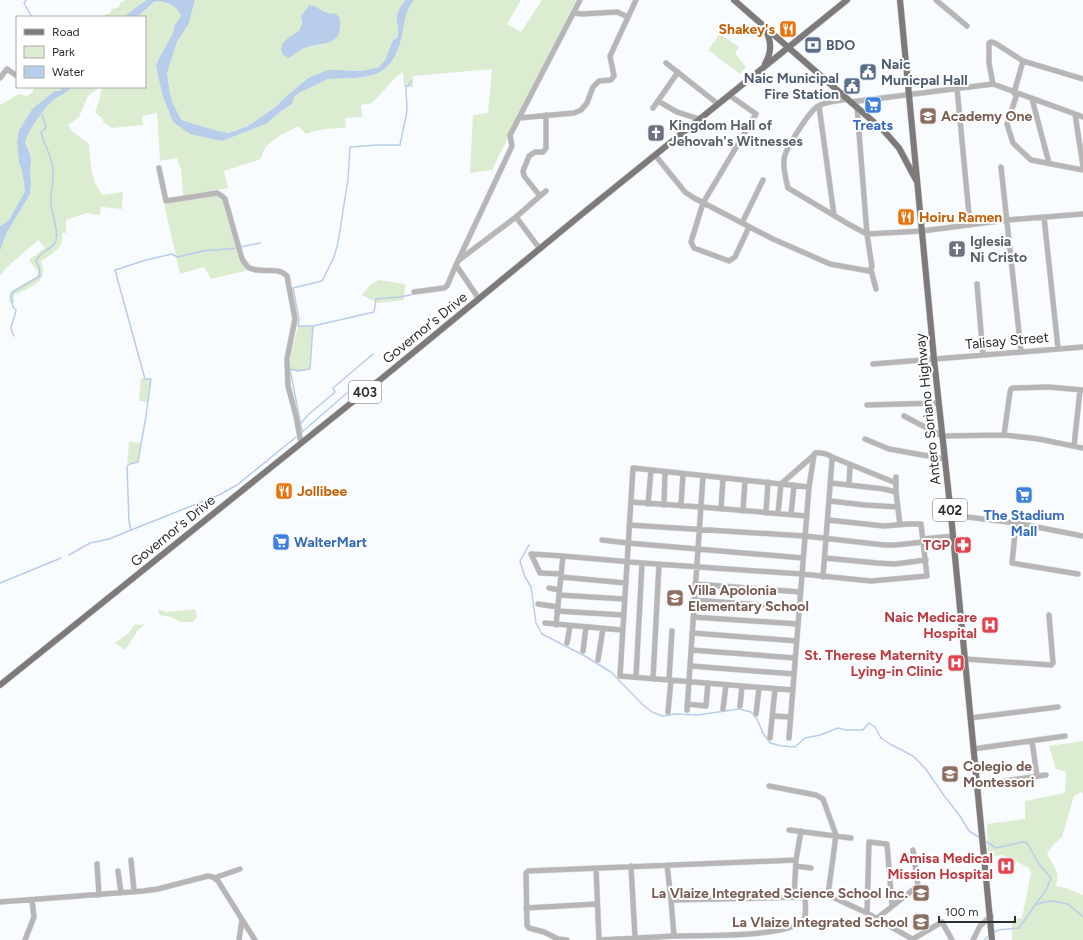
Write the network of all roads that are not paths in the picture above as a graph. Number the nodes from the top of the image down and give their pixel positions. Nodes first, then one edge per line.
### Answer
1 (580, 0) edge
2 (636, 0) edge
3 (734, 0) edge
4 (847, 0) edge
5 (900, 0) edge
6 (936, 0) edge
7 (574, 13) junction
8 (628, 17) junction
9 (760, 23) junction
10 (967, 26) dead end
11 (789, 47) junction
12 (1023, 61) junction
13 (666, 63) dead end
14 (763, 68) junction
15 (678, 72) junction
16 (16, 75) edge
17 (0, 78) edge
18 (1083, 78) edge
19 (993, 84) junction
20 (957, 88) junction
21 (1015, 93) junction
22 (909, 94) junction
23 (729, 96) junction
24 (1032, 99) junction
25 (658, 100) junction
26 (849, 100) junction
27 (718, 104) junction
28 (819, 106) junction
29 (857, 107) junction
30 (653, 108) dead end
31 (1076, 114) junction
32 (546, 115) junction
33 (1083, 117) edge
34 (519, 118) junction
35 (699, 119) junction
36 (655, 155) junction
37 (1049, 163) junction
38 (1083, 166) edge
39 (1002, 167) dead end
40 (159, 168) dead end
41 (1083, 170) edge
42 (763, 180) dead end
43 (918, 184) junction
44 (546, 191) dead end
45 (540, 196) junction
46 (703, 203) junction
47 (1083, 214) edge
48 (834, 215) junction
49 (516, 217) junction
50 (1044, 217) junction
51 (1007, 220) junction
52 (742, 223) junction
53 (970, 225) junction
54 (749, 227) junction
55 (922, 231) junction
56 (867, 234) junction
57 (540, 249) junction
58 (457, 263) junction
59 (871, 270) junction
60 (977, 284) dead end
61 (876, 289) dead end
62 (414, 292) dead end
63 (479, 299) junction
64 (1083, 347) edge
65 (1058, 348) junction
66 (1021, 351) junction
67 (983, 355) junction
68 (934, 360) junction
69 (873, 364) dead end
70 (1082, 390) edge
71 (938, 403) junction
72 (868, 405) dead end
73 (904, 416) dead end
74 (1004, 435) junction
75 (942, 436) junction
76 (865, 439) dead end
77 (301, 443) junction
78 (1074, 446) junction
79 (1083, 448) edge
80 (814, 455) junction
81 (832, 457) junction
82 (945, 458) junction
83 (850, 465) junction
84 (651, 470) junction
85 (665, 472) junction
86 (683, 474) junction
87 (703, 476) junction
88 (896, 477) dead end
89 (723, 478) junction
90 (745, 480) junction
91 (768, 482) junction
92 (831, 483) junction
93 (896, 483) junction
94 (781, 484) junction
95 (794, 485) junction
96 (849, 485) junction
97 (809, 486) junction
98 (896, 492) junction
99 (830, 501) junction
100 (631, 502) junction
101 (648, 504) junction
102 (664, 505) junction
103 (681, 506) junction
104 (701, 507) junction
105 (898, 507) junction
106 (721, 509) junction
107 (743, 511) junction
108 (766, 513) junction
109 (778, 513) junction
110 (791, 515) junction
111 (951, 515) junction
112 (806, 516) junction
113 (828, 520) junction
114 (1016, 523) junction
115 (630, 525) junction
116 (900, 525) junction
117 (699, 530) junction
118 (805, 536) junction
119 (953, 536) junction
120 (1083, 536) edge
121 (827, 539) junction
122 (602, 540) dead end
123 (924, 540) junction
124 (628, 543) junction
125 (698, 548) junction
126 (563, 556) junction
127 (803, 558) junction
128 (825, 558) junction
129 (926, 560) junction
130 (627, 562) junction
131 (642, 563) junction
132 (658, 564) junction
133 (696, 566) junction
134 (802, 574) junction
135 (1078, 574) dead end
136 (561, 575) junction
137 (823, 577) junction
138 (626, 583) junction
139 (695, 584) junction
140 (549, 588) dead end
141 (800, 592) junction
142 (559, 593) junction
143 (624, 599) junction
144 (694, 600) junction
145 (538, 604) dead end
146 (799, 608) junction
147 (557, 609) junction
148 (623, 615) junction
149 (1049, 615) dead end
150 (693, 617) junction
151 (544, 623) dead end
152 (798, 624) junction
153 (556, 625) junction
154 (570, 626) junction
155 (586, 627) junction
156 (603, 628) junction
157 (622, 630) junction
158 (672, 631) dead end
159 (692, 633) junction
160 (797, 641) junction
161 (567, 643) dead end
162 (692, 650) junction
163 (583, 651) dead end
164 (796, 658) junction
165 (965, 659) junction
166 (598, 660) dead end
167 (690, 666) junction
168 (794, 674) junction
169 (636, 677) junction
170 (653, 679) junction
171 (670, 680) junction
172 (690, 682) junction
173 (708, 683) junction
174 (0, 685) edge
175 (726, 685) junction
176 (742, 686) junction
177 (760, 688) junction
178 (775, 689) junction
179 (793, 690) junction
180 (740, 706) dead end
181 (1058, 708) dead end
182 (723, 709) dead end
183 (668, 712) dead end
184 (756, 714) dead end
185 (773, 716) junction
186 (791, 717) junction
187 (970, 718) junction
188 (1065, 736) dead end
189 (770, 738) dead end
190 (789, 738) dead end
191 (1032, 741) junction
192 (973, 749) junction
193 (1046, 775) dead end
194 (1037, 776) junction
195 (976, 785) junction
196 (768, 786) dead end
197 (789, 830) dead end
198 (800, 830) junction
199 (836, 835) junction
200 (851, 838) dead end
201 (913, 850) dead end
202 (132, 860) dead end
203 (796, 860) junction
204 (97, 864) dead end
205 (667, 865) junction
206 (631, 866) junction
207 (796, 866) junction
208 (596, 868) junction
209 (811, 868) dead end
210 (240, 869) dead end
211 (118, 870) dead end
212 (214, 878) junction
213 (134, 891) junction
214 (121, 893) junction
215 (100, 894) junction
216 (828, 895) junction
217 (794, 897) junction
218 (805, 897) junction
219 (32, 900) junction
220 (671, 900) junction
221 (0, 902) edge
222 (597, 904) junction
223 (892, 905) junction
224 (526, 908) junction
225 (867, 913) junction
226 (991, 916) junction
227 (876, 919) junction
228 (242, 920) junction
229 (674, 936) junction
230 (635, 937) junction
231 (25, 940) edge
232 (239, 940) edge
233 (255, 940) edge
234 (567, 940) edge
235 (600, 940) edge
236 (914, 940) edge
237 (952, 940) edge
238 (973, 940) edge
239 (992, 940) edge

1 - 7 street
2 - 8 street
3 - 9 main road
4 - 11 main road, 403
5 - 22 main road, 402
6 - 10 street
7 - 8 street
7 - 34 street
8 - 32 street
9 - 11 main road
9 - 14 main road
11 - 14 main road, Governor's Drive / 403
11 - 26 main road, Antero Soriano Highway
12 - 18 street
12 - 19 street
12 - 21 street
13 - 15 street
14 - 23 main road, Governor's Drive / 403
15 - 25 street
15 - 27 street
16 - 17 street
19 - 20 street
19 - 21 street
20 - 22 street
20 - 53 street
21 - 24 street
21 - 37 street
22 - 26 street
22 - 43 main road, 402
23 - 27 main road, Governor's Drive / 403
23 - 46 street
24 - 31 street
24 - 37 street
25 - 30 street
25 - 35 street
26 - 28 street
26 - 29 main road, Antero Soriano Highway
27 - 35 main road, Governor's Drive / 403
28 - 48 street
28 - 48 street
29 - 43 main road, Antero Soriano Highway
29 - 56 street
31 - 33 street
31 - 38 street
32 - 34 street
32 - 45 street
34 - 58 street
35 - 36 main road, Governor's Drive / 403
36 - 46 street
36 - 57 main road, Governor's Drive / 403
37 - 41 street
39 - 51 street
40 - 77 street
42 - 52 street
43 - 55 main road, Antero Soriano Highway / 402
44 - 45 street
45 - 49 street
46 - 52 street
46 - 54 street
47 - 50 street
48 - 56 street
49 - 57 street
49 - 58 street
50 - 51 street
50 - 65 street
51 - 53 street
51 - 66 street
52 - 54 street
53 - 55 street
54 - 59 street
55 - 56 street
55 - 68 main road, Antero Soriano Highway / 402
56 - 59 street
57 - 63 main road, Governor's Drive / 403
58 - 62 street
58 - 63 street
59 - 61 street
60 - 67 street
63 - 77 main road, Governor's Drive / 403
64 - 65 street, Talisay Street
65 - 66 street, Talisay Street
66 - 67 street, Talisay Street
67 - 68 street, Talisay Street
68 - 69 street, Talisay Street
68 - 71 main road, Antero Soriano Highway / 402
70 - 74 street
70 - 78 street
71 - 72 street
71 - 75 main road, Antero Soriano Highway / 402
73 - 75 street
74 - 75 street
74 - 78 street
75 - 82 main road, Antero Soriano Highway / 402
76 - 82 street
77 - 174 main road, Governor's Drive / 403
78 - 79 street
80 - 81 street
80 - 94 street
80 - 97 street
81 - 83 street
81 - 92 street
82 - 111 main road, Antero Soriano Highway / 402
83 - 93 street
83 - 96 street
84 - 85 street
84 - 100 street
84 - 101 street
85 - 86 street
85 - 102 street
86 - 87 street
86 - 103 street
87 - 89 street
87 - 104 street
88 - 93 street
89 - 90 street
89 - 106 street
90 - 91 street
90 - 107 street
91 - 94 street
91 - 108 street
92 - 96 street
92 - 99 street
93 - 98 street
94 - 95 street
94 - 109 street
95 - 97 street
95 - 110 street
96 - 98 street
97 - 112 street
98 - 105 street
99 - 105 street
99 - 113 street
100 - 101 street
100 - 115 street
101 - 102 street
102 - 103 street
103 - 104 street
104 - 106 street
104 - 117 street
105 - 116 street
106 - 107 street
107 - 108 street
108 - 109 street
109 - 110 street
110 - 112 street
111 - 114 street
111 - 119 main road, Antero Soriano Highway / 402
112 - 118 street
113 - 116 street
113 - 121 street
114 - 120 street
114 - 135 street
115 - 117 street
115 - 124 street
116 - 123 street
117 - 118 street
117 - 125 street
118 - 121 street
118 - 127 street
119 - 123 street
119 - 165 main road, Antero Soriano Highway / 402
121 - 123 street
121 - 128 street
122 - 124 street
123 - 129 street
124 - 125 street
124 - 130 street
125 - 127 street
125 - 133 street
126 - 130 street
126 - 136 street
126 - 136 street
127 - 134 street
128 - 129 street
128 - 137 street
129 - 137 street
130 - 131 street
130 - 138 street
131 - 132 street
131 - 169 street
132 - 133 street
132 - 170 street
133 - 134 street
133 - 139 street
134 - 137 street
134 - 141 street
136 - 138 street
136 - 142 street
138 - 143 street
139 - 141 street
139 - 144 street
140 - 142 street
141 - 146 street
142 - 143 street
142 - 147 street
143 - 148 street
144 - 146 street
144 - 150 street
145 - 147 street
146 - 152 street
147 - 148 street
147 - 153 street
148 - 157 street
149 - 165 street
150 - 152 street
150 - 159 street
151 - 153 street
152 - 160 street
153 - 154 street
154 - 155 street
154 - 161 street
155 - 156 street
155 - 163 street
156 - 157 street
156 - 166 street
157 - 169 street
158 - 171 street
159 - 160 street
159 - 162 street
160 - 164 street
162 - 164 street
162 - 167 street
164 - 168 street
165 - 187 main road, Antero Soriano Highway / 402
167 - 168 street
167 - 172 street
168 - 179 street
169 - 170 street
170 - 171 street
171 - 172 street
171 - 183 street
172 - 173 street
172 - 173 street
173 - 175 street
175 - 176 street
175 - 182 street
176 - 177 street
176 - 180 street
177 - 178 street
177 - 184 street
178 - 179 street
178 - 185 street
179 - 186 street
181 - 187 street
185 - 186 street
185 - 189 street
186 - 190 street
187 - 192 main road, Antero Soriano Highway / 402
188 - 191 street
191 - 192 street
191 - 194 street
192 - 195 main road, Antero Soriano Highway / 402
193 - 194 street
194 - 195 street
195 - 226 main road, Antero Soriano Highway / 402
196 - 199 street
197 - 198 street
198 - 199 street
198 - 203 street
199 - 200 street
199 - 216 street
201 - 223 street
202 - 213 street
203 - 205 street
203 - 207 street
204 - 215 street
205 - 206 street
205 - 220 street
206 - 208 street
206 - 230 street
207 - 209 street
207 - 217 street
208 - 222 street
208 - 224 street
210 - 212 street
211 - 214 street
212 - 213 street
212 - 228 street
213 - 214 street
214 - 215 street
215 - 219 street
216 - 218 street
216 - 225 street
217 - 218 street
217 - 220 street
218 - 229 street
219 - 221 street
219 - 231 street
220 - 229 street
222 - 224 street
222 - 235 street
223 - 225 street
223 - 227 street
224 - 234 street
225 - 227 street
226 - 238 street
226 - 239 main road, Antero Soriano Highway / 402
227 - 236 street
228 - 232 street
228 - 233 street
229 - 230 street
230 - 235 street
236 - 237 street

